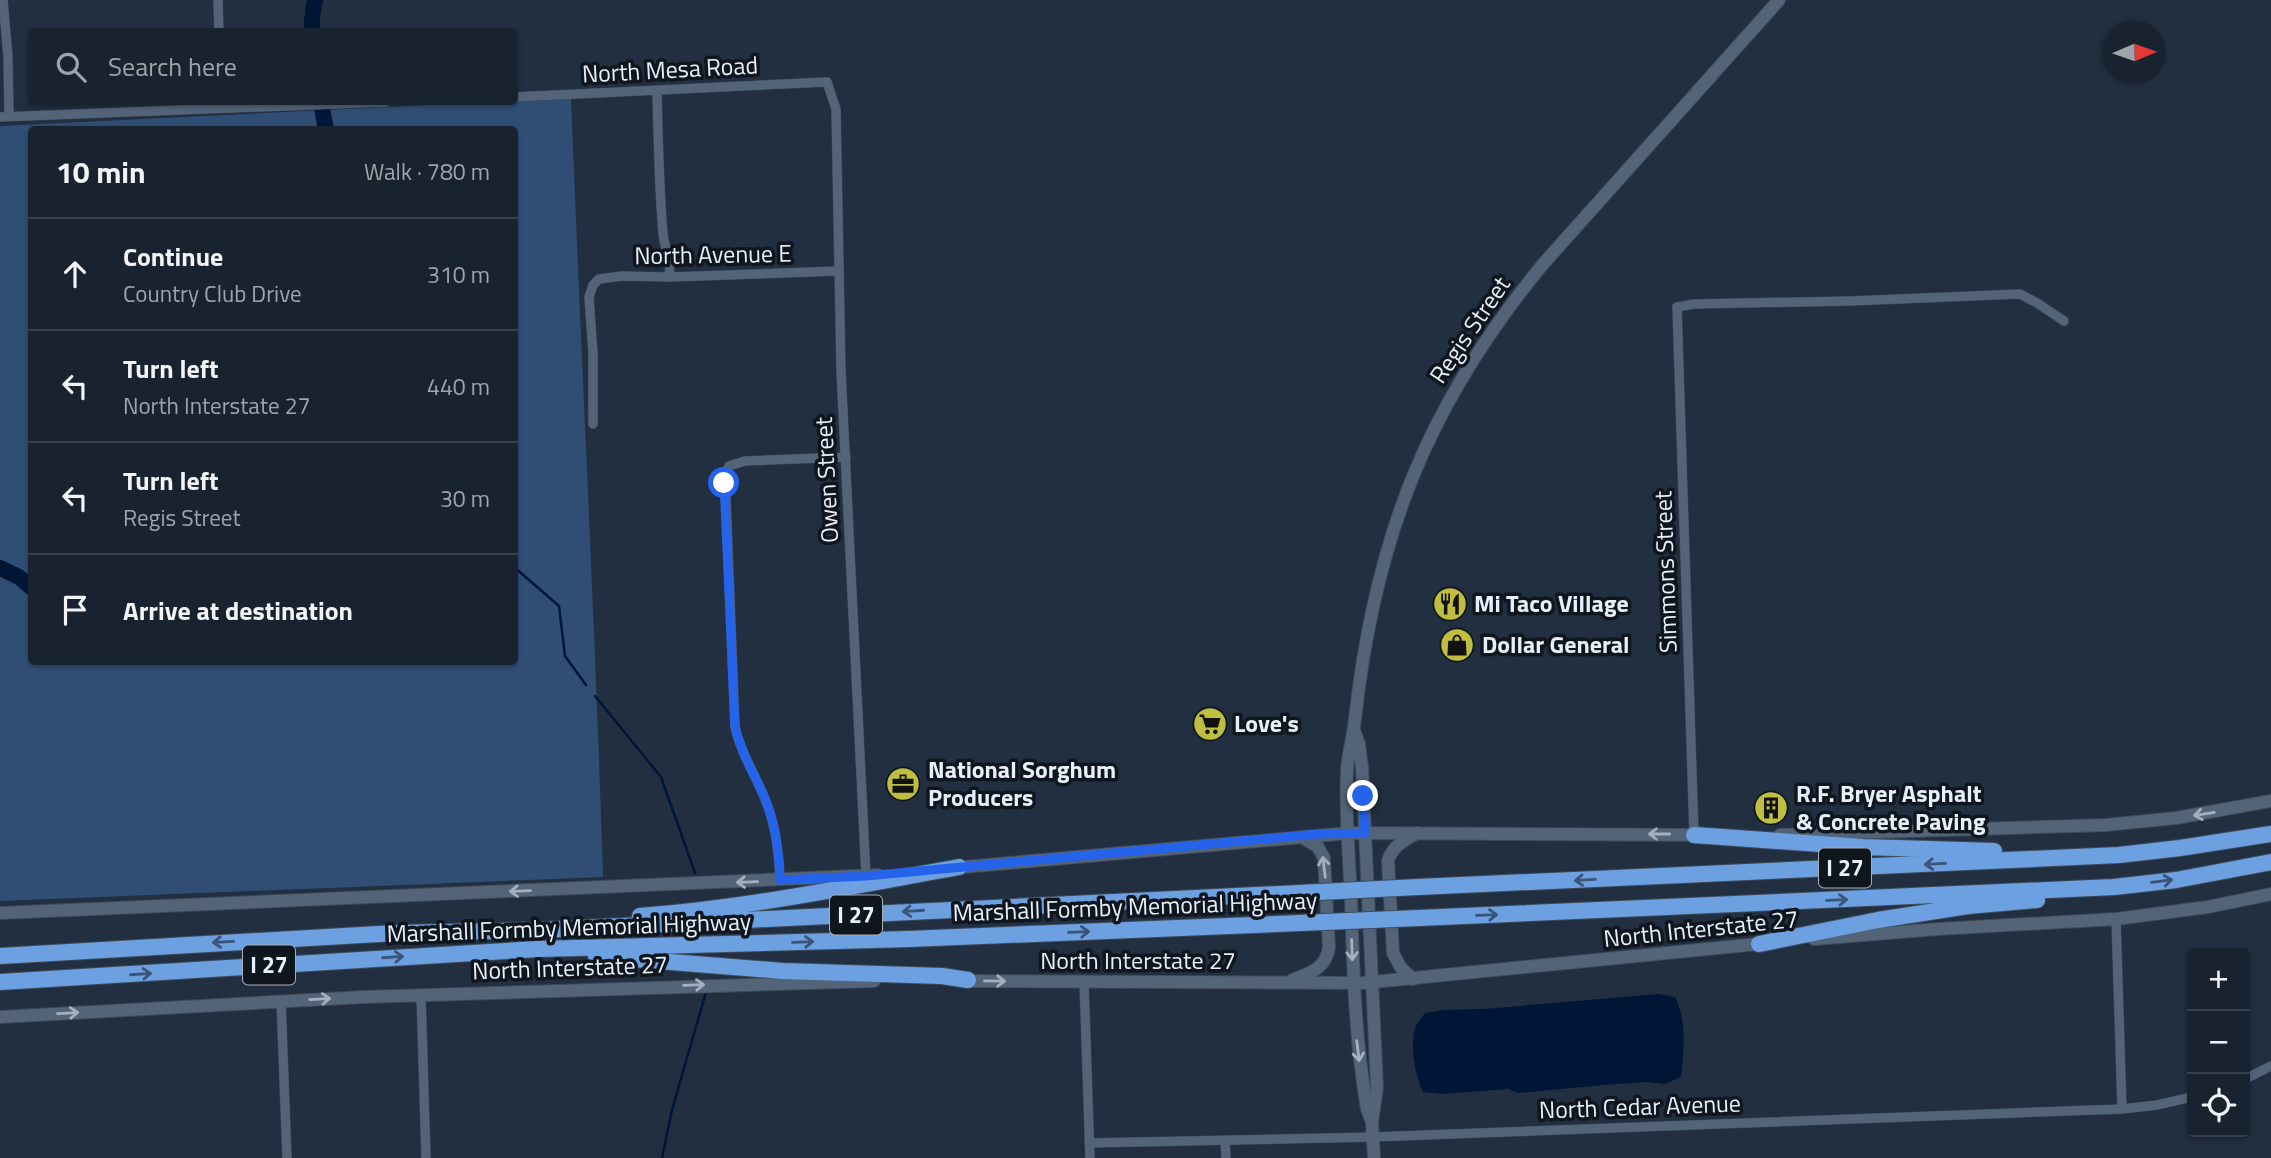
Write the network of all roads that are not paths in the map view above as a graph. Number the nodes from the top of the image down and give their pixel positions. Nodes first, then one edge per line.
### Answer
1 (3, 0) edge
2 (218, 0) edge
3 (1779, 0) edge
4 (219, 28) edge
5 (827, 82) joint
6 (657, 91) junction
7 (518, 97) edge
8 (202, 105) edge
9 (4, 116) edge
10 (838, 271) junction
11 (670, 277) junction
12 (2064, 321) dead end
13 (593, 424) dead end
14 (846, 457) junction
15 (1354, 730) junction
16 (2271, 801) edge
17 (1349, 833) junction
18 (1365, 833) junction
19 (1418, 833) junction
20 (2271, 834) edge
21 (1694, 835) junction
22 (1302, 837) junction
23 (2119, 855) junction
24 (2271, 862) edge
25 (959, 867) junction
26 (866, 876) junction
27 (780, 880) junction
28 (2115, 887) junction
29 (2271, 894) edge
30 (0, 913) edge
31 (2116, 919) junction
32 (414, 933) junction
33 (1759, 944) junction
34 (538, 949) junction
35 (1, 956) edge
36 (101, 976) junction
37 (1413, 978) junction
38 (968, 981) junction
39 (0, 982) edge
40 (1084, 982) junction
41 (1285, 982) junction
42 (1372, 982) junction
43 (1353, 983) junction
44 (0, 988) edge
45 (421, 995) junction
46 (281, 1001) junction
47 (0, 1017) edge
48 (2271, 1066) edge
49 (2250, 1076) edge
50 (2187, 1098) edge
51 (2122, 1108) junction
52 (1372, 1122) junction
53 (1373, 1137) junction
54 (1225, 1140) junction
55 (1089, 1143) junction
56 (287, 1158) edge
57 (426, 1158) edge
58 (1090, 1158) edge
59 (1226, 1158) edge
60 (1374, 1158) edge

1 - 9 street
2 - 4 street
3 - 15 main road, Regis Street
5 - 6 street, North Mesa Road
5 - 10 street, Owen Street
6 - 7 street, North Mesa Road
6 - 11 street
8 - 9 street
10 - 11 street, North Avenue E
10 - 14 street, Owen Street
11 - 13 street, North Avenue E
12 - 21 street, Simmons Street
14 - 26 street, Owen Street
14 - 27 street
15 - 17 main road, Regis Street
15 - 18 main road, Regis Street
16 -> 21 main road
17 - 18 main road
17 - 22 main road
17 -> 43 main road, Regis Street
18 - 19 main road
18 - 42 main road, Regis Street
21 -> 19 main road
19 - 37 main road
20 - 23 highway, Marshall Formby Memorial Highway / I 27
21 - 23 highway
22 - 25 main road
41 -> 22 main road
23 -> 32 highway, Marshall Formby Memorial Highway / I 27, bridge
28 -> 24 highway, Marshall Formby Memorial Highway / I 27
25 - 26 main road
25 - 32 highway
26 - 27 main road
27 -> 30 main road
28 - 33 highway
34 -> 28 highway, Marshall Formby Memorial Highway / I 27, bridge
29 - 31 main road, North Interstate 27
31 - 33 main road, North Interstate 27
31 - 51 street
32 -> 35 highway, Marshall Formby Memorial Highway / I 27
33 - 37 main road, North Interstate 27
36 -> 34 highway, Marshall Formby Memorial Highway / I 27
34 - 38 highway
36 - 39 highway, Marshall Formby Memorial Highway / I 27
36 - 44 highway
37 - 42 main road, North Interstate 27
38 -> 40 main road, North Interstate 27
45 -> 38 main road, North Interstate 27
40 - 41 main road, North Interstate 27
40 - 55 street
41 - 43 main road, North Interstate 27
42 - 43 main road, North Interstate 27
42 - 52 main road, Regis Street
43 -> 52 main road, Regis Street
46 -> 45 main road, North Interstate 27
45 - 57 street
47 -> 46 main road, North Interstate 27
46 - 56 street
48 - 49 street
50 - 51 street, North Cedar Avenue
51 - 53 street, North Cedar Avenue
52 - 53 main road
53 - 54 street, North Cedar Avenue
53 - 60 main road
54 - 55 street, North Cedar Avenue
54 - 59 street
55 - 58 street

